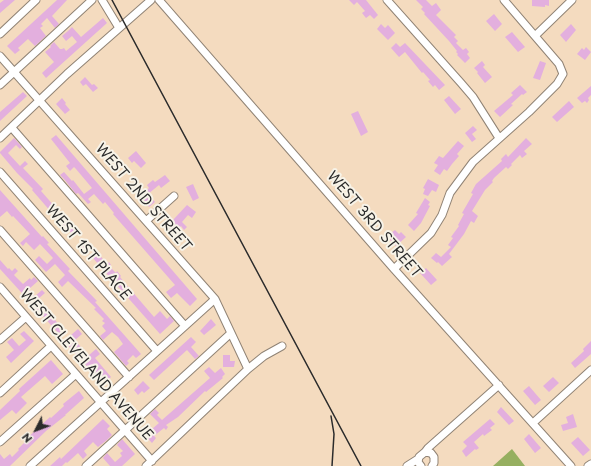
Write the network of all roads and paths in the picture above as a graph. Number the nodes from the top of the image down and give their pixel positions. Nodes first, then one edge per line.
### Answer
1 (36, 0) edge
2 (92, 0) edge
3 (102, 0) edge
4 (151, 0) edge
5 (159, 0) edge
6 (388, 0) edge
7 (504, 0) edge
8 (572, 0) edge
9 (119, 28) junction
10 (0, 34) edge
11 (536, 35) junction
12 (0, 56) edge
13 (14, 72) junction
14 (0, 85) edge
15 (40, 101) junction
16 (12, 128) junction
17 (0, 138) edge
18 (500, 138) junction
19 (0, 172) edge
20 (174, 196) dead end
21 (146, 221) junction
22 (0, 230) edge
23 (394, 269) junction
24 (0, 288) edge
25 (215, 299) junction
26 (26, 317) junction
27 (185, 326) junction
28 (231, 333) junction
29 (0, 340) edge
30 (51, 346) junction
31 (282, 346) dead end
32 (157, 351) junction
33 (248, 369) junction
34 (591, 370) edge
35 (76, 374) junction
36 (129, 377) junction
37 (499, 385) junction
38 (0, 394) edge
39 (101, 402) junction
40 (533, 423) junction
41 (125, 430) junction
42 (0, 442) edge
43 (425, 452) junction
44 (152, 461) junction
45 (419, 463) edge
46 (591, 464) edge
47 (30, 466) edge
48 (86, 466) edge
49 (146, 466) edge
50 (407, 466) edge
51 (432, 466) edge
52 (571, 466) edge
53 (588, 466) edge

1 - 10 street
2 - 13 street
3 - 9 street
4 - 9 street
5 - 23 street, WEST 3RD STREET
6 - 18 street
7 - 11 street
8 - 11 street
9 - 15 street
11 - 18 street
12 - 13 street, WEST 2ND STREET
13 - 14 street
13 - 15 street, WEST 2ND STREET
15 - 16 street
15 - 21 street, WEST 2ND STREET
16 - 17 street
16 - 27 street
18 - 23 street
19 - 32 street, WEST 1ST PLACE
20 - 21 street
21 - 25 street, WEST 2ND STREET
22 - 36 street
23 - 37 street, WEST 3RD STREET
24 - 26 street, WEST CLEVELAND AVENUE
25 - 27 street
25 - 28 street, WEST 2ND STREET
26 - 29 street
26 - 30 street, WEST CLEVELAND AVENUE
27 - 32 street
28 - 33 street, WEST 2ND STREET
28 - 41 street
30 - 35 street, WEST CLEVELAND AVENUE
30 - 38 street
31 - 33 street
32 - 36 street
33 - 44 street
34 - 40 street
35 - 39 street, WEST CLEVELAND AVENUE
35 - 42 street
36 - 39 street
37 - 40 street, WEST 3RD STREET
37 - 43 street
39 - 41 street, WEST CLEVELAND AVENUE
39 - 47 street
40 - 52 street, WEST 3RD STREET
41 - 44 street, WEST CLEVELAND AVENUE
41 - 48 street
43 - 45 street
43 - 51 street
44 - 49 street
45 - 50 street
46 - 53 street

